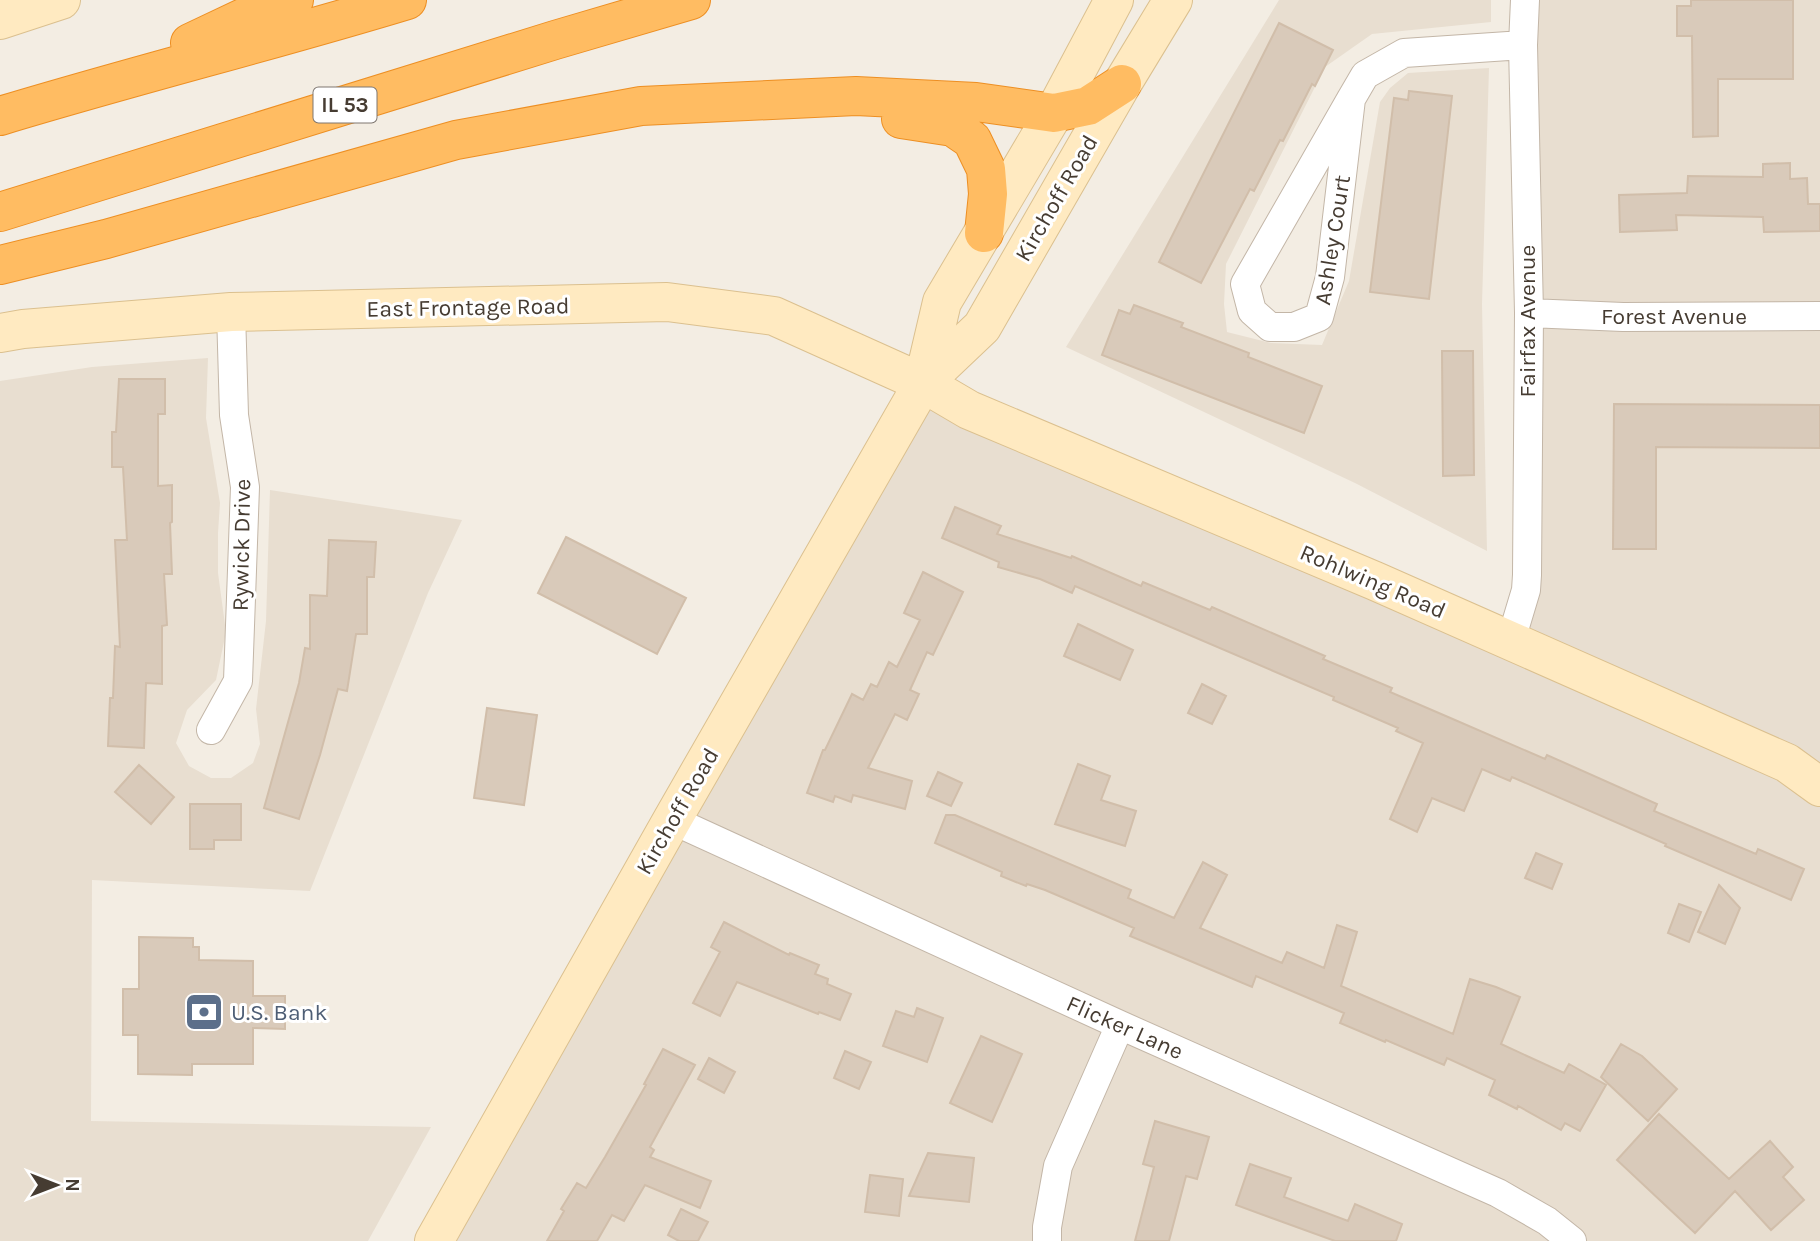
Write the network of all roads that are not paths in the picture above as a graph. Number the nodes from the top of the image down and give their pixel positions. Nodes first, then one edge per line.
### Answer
1 (61, 0) edge
2 (295, 0) edge
3 (407, 0) edge
4 (691, 0) edge
5 (1114, 0) edge
6 (1173, 0) edge
7 (1525, 0) edge
8 (0, 20) edge
9 (1522, 45) junction
10 (1122, 84) junction
11 (99, 86) junction
12 (1351, 99) junction
13 (750, 101) junction
14 (1054, 113) junction
15 (0, 116) edge
16 (0, 212) edge
17 (984, 233) junction
18 (0, 265) edge
19 (231, 312) junction
20 (1529, 313) junction
21 (1820, 316) edge
22 (0, 334) edge
23 (923, 383) junction
24 (1511, 640) junction
25 (211, 730) dead end
26 (1820, 787) edge
27 (672, 820) junction
28 (1119, 1025) junction
29 (434, 1241) edge
30 (1047, 1241) edge
31 (1572, 1241) edge

1 - 8 street
2 - 11 highway
3 - 11 highway
4 - 16 highway, IL 53
5 - 14 street, Kirchoff Road
6 - 10 street, Kirchoff Road
7 - 9 street, Fairfax Avenue
9 - 12 street, Ashley Court
9 - 20 street, Fairfax Avenue
10 - 14 highway
10 - 23 street, Kirchoff Road
11 - 15 highway
12 - 12 street, Ashley Court
13 - 14 highway
13 - 17 highway
13 - 18 highway
14 - 17 street, Kirchoff Road
17 - 23 street, Kirchoff Road
19 - 22 street, East Frontage Road
19 - 23 street, East Frontage Road
19 - 25 street, Rywick Drive
20 - 21 street, Forest Avenue
20 - 24 street, Fairfax Avenue
23 - 24 street, Rohlwing Road
23 - 27 street, Kirchoff Road
24 - 26 street, Rohlwing Road
27 - 28 street, Flicker Lane
27 - 29 street, Kirchoff Road
28 - 30 street
28 - 31 street, Flicker Lane

